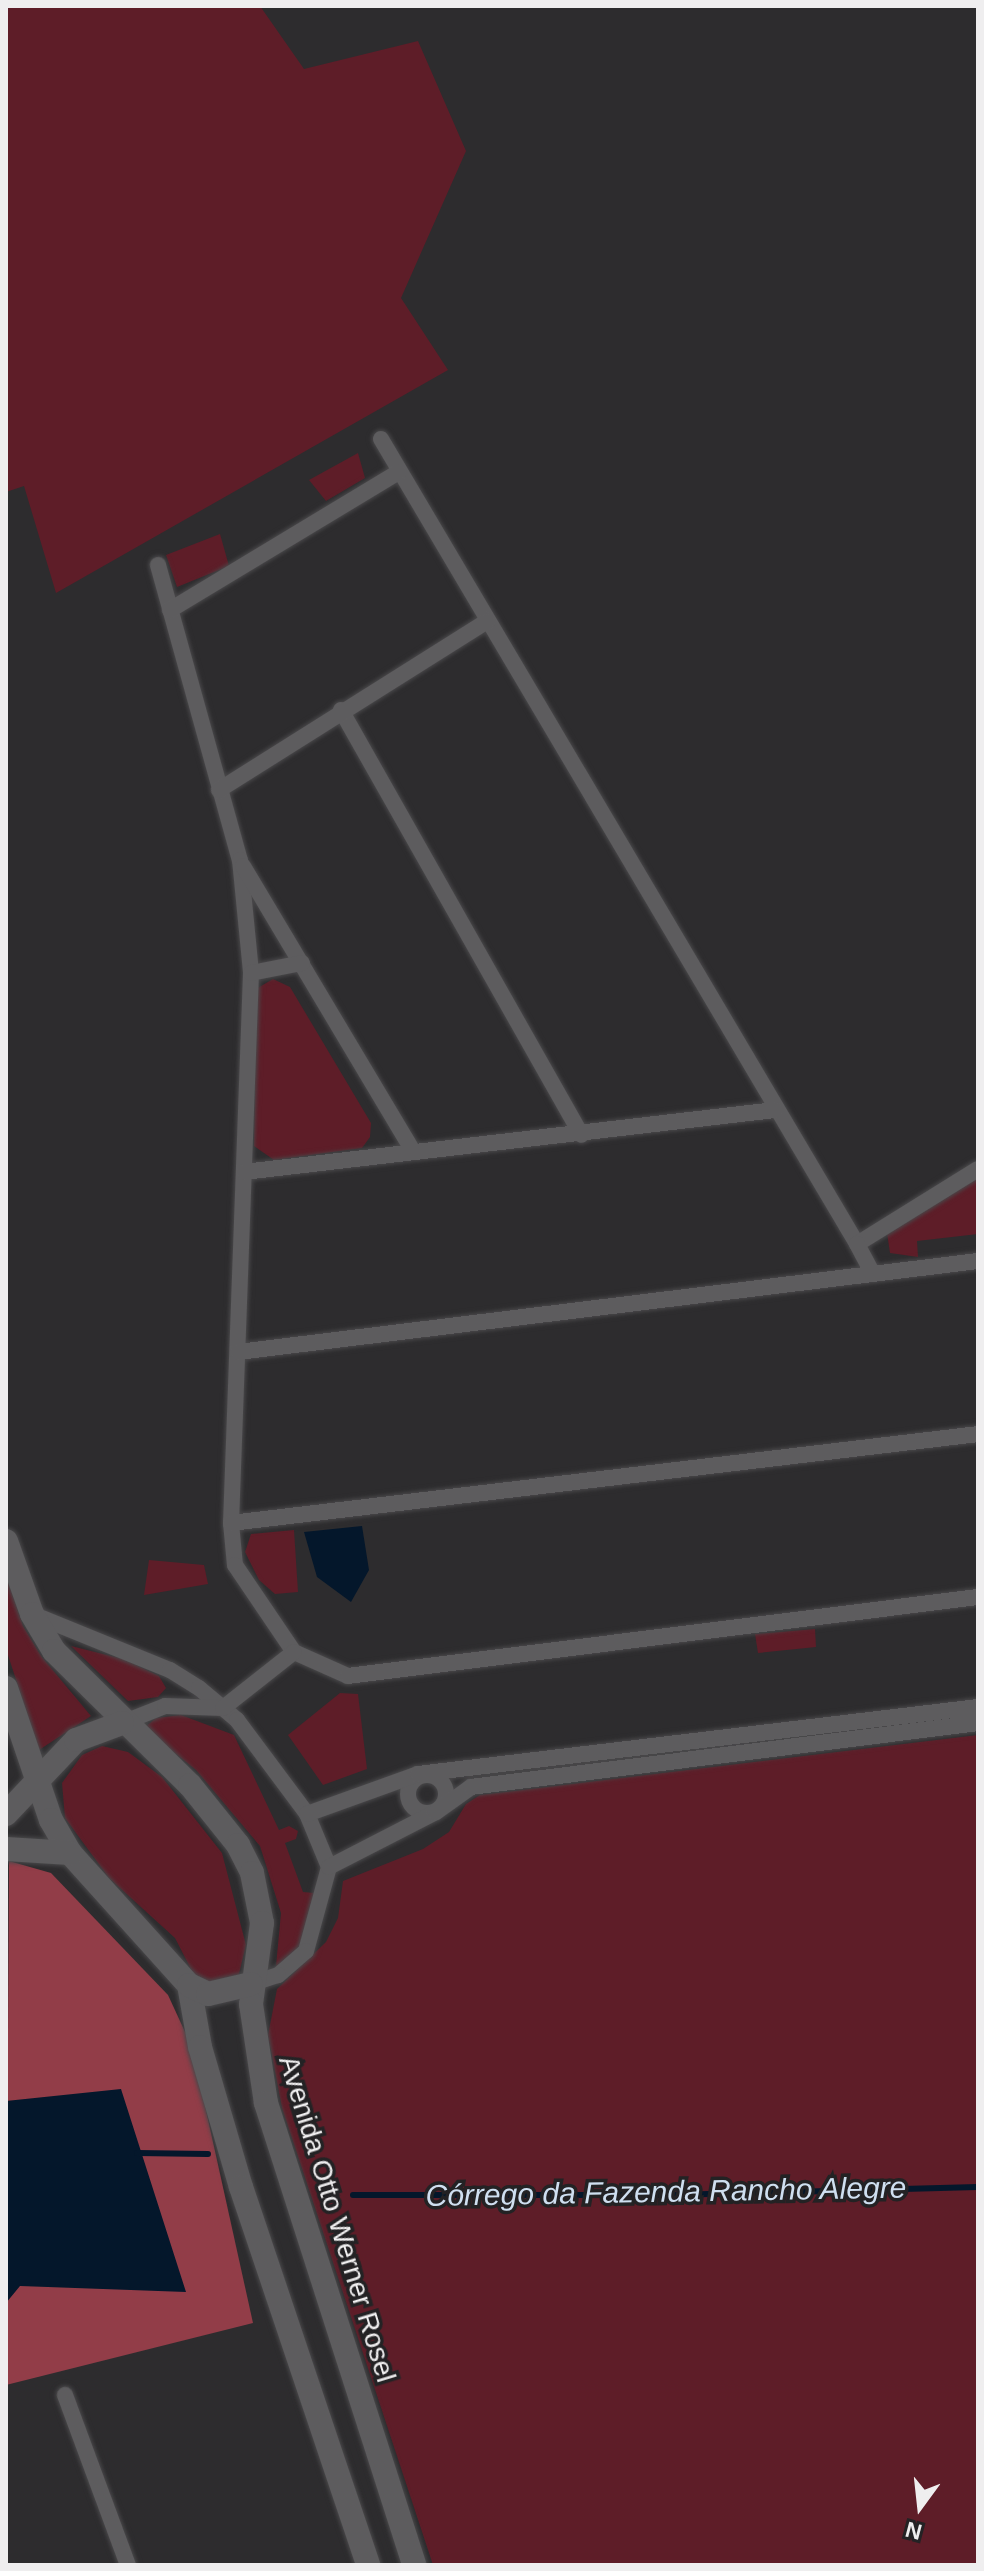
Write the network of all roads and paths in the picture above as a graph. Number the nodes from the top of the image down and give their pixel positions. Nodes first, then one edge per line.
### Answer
1 (381, 439) dead end
2 (399, 472) junction
3 (158, 565) dead end
4 (170, 610) junction
5 (487, 621) junction
6 (341, 710) junction
7 (219, 790) junction
8 (240, 860) junction
9 (302, 963) junction
10 (251, 973) junction
11 (775, 1110) junction
12 (581, 1135) junction
13 (412, 1149) junction
14 (978, 1169) edge
15 (244, 1172) junction
16 (857, 1244) junction
17 (978, 1261) edge
18 (873, 1274) junction
19 (238, 1352) junction
20 (978, 1434) edge
21 (231, 1523) junction
22 (6, 1541) edge
23 (978, 1597) edge
24 (32, 1614) junction
25 (294, 1652) junction
26 (6, 1688) edge
27 (978, 1707) edge
28 (223, 1708) junction
29 (122, 1723) junction
30 (978, 1723) edge
31 (418, 1774) junction
32 (38, 1783) junction
33 (436, 1812) junction
34 (6, 1814) edge
35 (307, 1814) junction
36 (6, 1849) edge
37 (70, 1853) junction
38 (329, 1867) junction
39 (251, 1984) junction
40 (189, 1985) junction
41 (65, 2395) dead end
42 (128, 2565) edge
43 (368, 2565) edge
44 (414, 2565) edge

1 - 2 street
2 - 4 street
2 - 5 street
3 - 4 street
4 - 7 street
5 - 6 street
5 - 11 street
6 - 7 street
6 - 12 street
7 - 8 street
8 - 9 street
8 - 10 street
9 - 10 street
9 - 13 street
10 - 15 street
11 - 12 street
11 - 16 street
12 - 13 street
13 - 15 street
14 - 16 street
15 - 19 street
16 - 18 street
17 - 18 street
18 - 19 street
19 - 21 street
20 - 21 street
21 - 25 street
22 - 24 street, Avenida Otto Werner Rosel
23 - 25 street
24 - 28 street
24 - 29 street, Avenida Otto Werner Rosel
25 - 28 street
26 - 32 street
27 - 31 street
28 - 29 street
28 - 35 street
29 - 32 street
29 - 39 street, Avenida Otto Werner Rosel
30 - 33 street
31 - 33 street
31 - 33 street
31 - 35 street
32 - 34 street
32 - 37 street
33 - 38 street
35 - 38 street
36 - 37 street
37 - 40 street
38 - 39 street
39 - 40 street
39 - 44 street, Avenida Otto Werner Rosel
40 - 43 street
41 - 42 street

